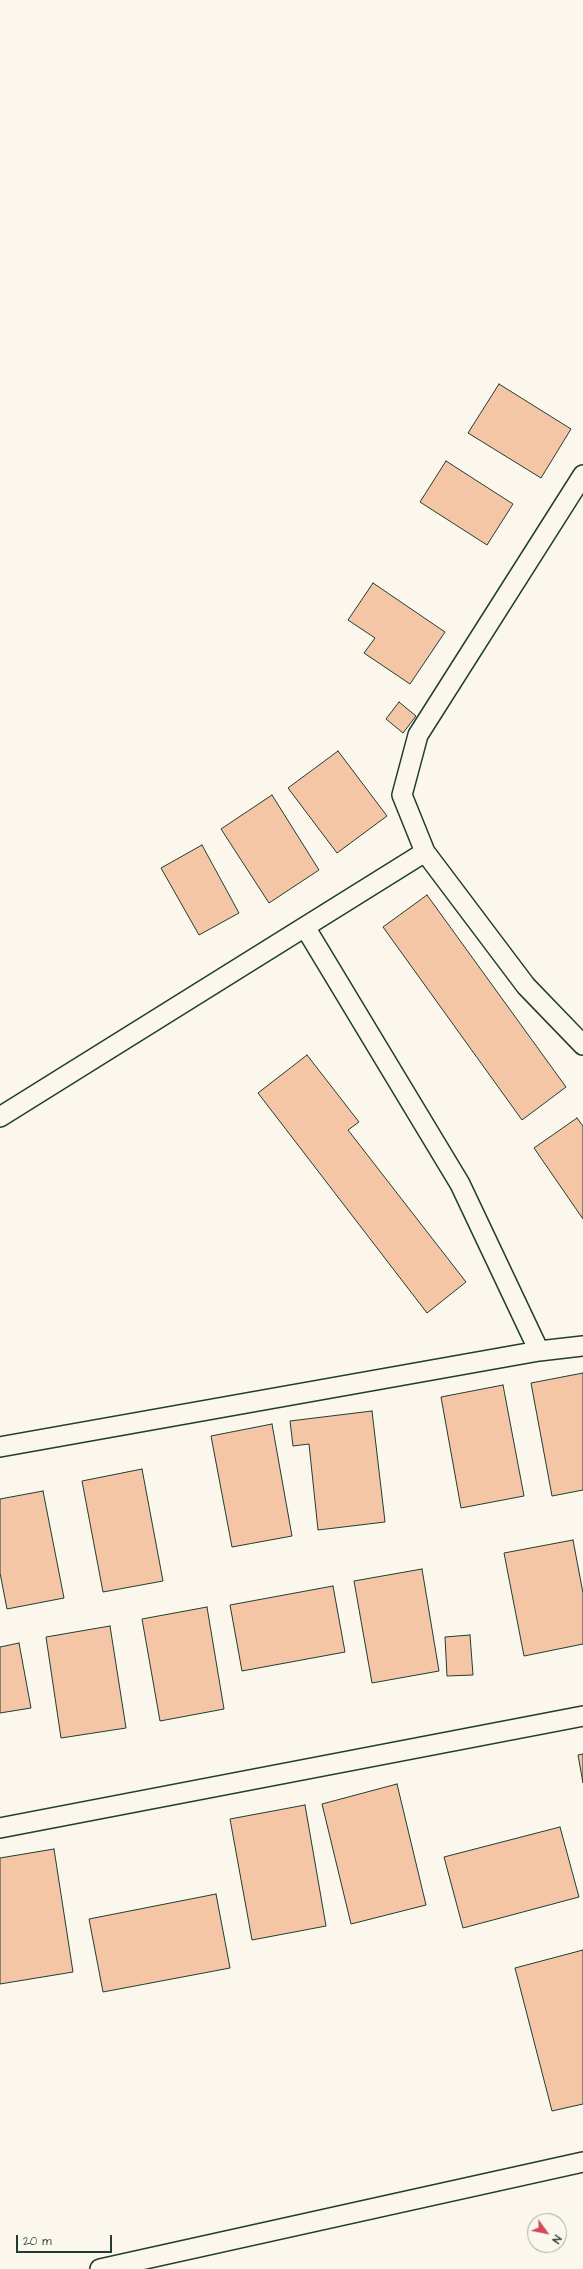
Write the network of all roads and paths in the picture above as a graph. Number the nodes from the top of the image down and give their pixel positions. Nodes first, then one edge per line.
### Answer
1 (583, 475) edge
2 (425, 852) junction
3 (305, 927) junction
4 (583, 1045) edge
5 (0, 1117) edge
6 (583, 1346) edge
7 (539, 1351) junction
8 (0, 1446) edge
9 (583, 1716) edge
10 (0, 1828) edge
11 (583, 2162) edge
12 (100, 2269) edge

1 - 2 lane
2 - 3 lane
2 - 4 lane
3 - 5 lane
3 - 7 lane
6 - 7 lane
7 - 8 lane
9 - 10 lane
11 - 12 lane

